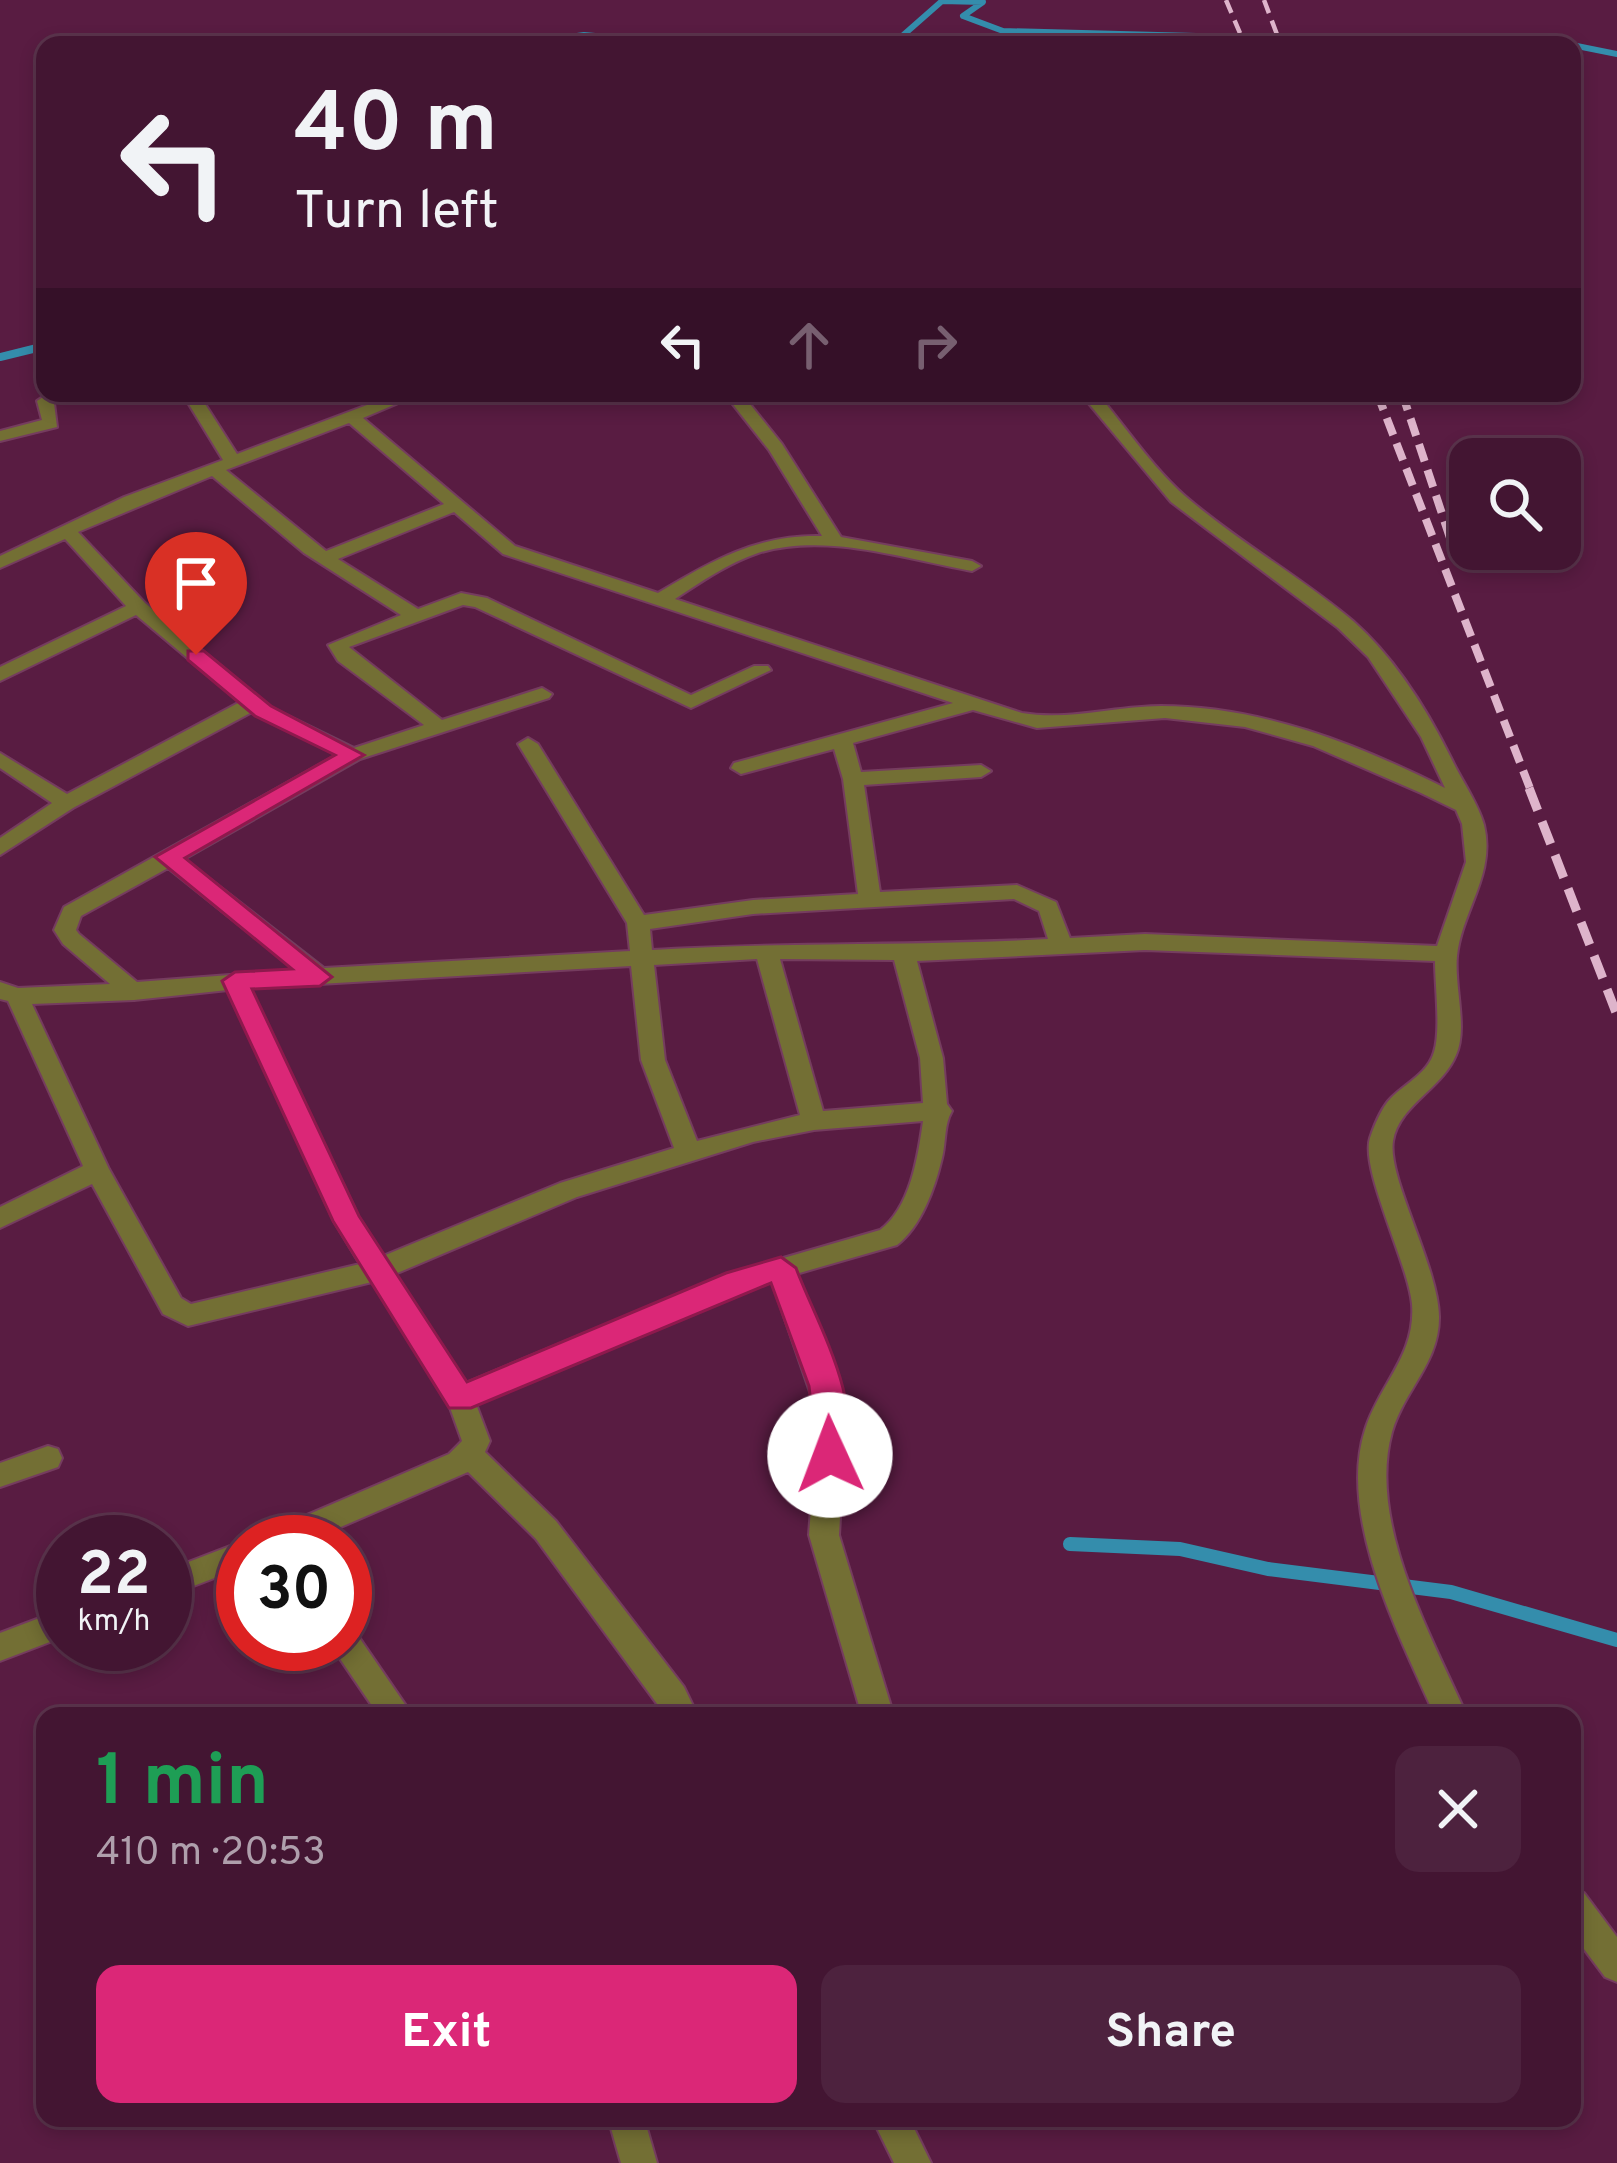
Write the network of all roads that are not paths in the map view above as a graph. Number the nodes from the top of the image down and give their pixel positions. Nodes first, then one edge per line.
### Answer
1 (44, 402) edge
2 (194, 402) edge
3 (372, 402) edge
4 (739, 402) edge
5 (1096, 402) edge
6 (352, 417) junction
7 (0, 436) edge
8 (224, 466) junction
9 (456, 505) junction
10 (67, 531) junction
11 (0, 532) edge
12 (836, 544) junction
13 (324, 558) junction
14 (6, 561) edge
15 (972, 566) dead end
16 (659, 600) junction
17 (138, 608) junction
18 (413, 614) junction
19 (761, 670) dead end
20 (0, 675) edge
21 (542, 694) dead end
22 (254, 703) junction
23 (974, 704) junction
24 (441, 728) junction
25 (842, 740) junction
26 (528, 744) dead end
27 (352, 755) junction
28 (0, 758) edge
29 (741, 768) dead end
30 (981, 771) dead end
31 (853, 778) junction
32 (66, 803) junction
33 (1464, 806) junction
34 (0, 848) edge
35 (168, 857) junction
36 (870, 900) junction
37 (638, 923) junction
38 (1062, 946) junction
39 (766, 951) junction
40 (903, 952) junction
41 (1445, 954) junction
42 (642, 958) junction
43 (320, 977) junction
44 (235, 981) junction
45 (134, 992) junction
46 (9, 993) edge
47 (940, 1111) junction
48 (814, 1121) junction
49 (688, 1151) junction
50 (97, 1170) junction
51 (0, 1218) edge
52 (781, 1268) junction
53 (377, 1270) junction
54 (460, 1399) junction
55 (470, 1455) junction
56 (48, 1458) dead end
57 (0, 1475) edge
58 (337, 1515) edge
59 (36, 1633) edge
60 (0, 1647) edge
61 (365, 1671) edge
62 (391, 1707) edge
63 (678, 1707) edge
64 (875, 1707) edge
65 (1447, 1707) edge
66 (1581, 1918) edge
67 (1617, 1966) edge
68 (629, 2127) edge
69 (895, 2127) edge
70 (639, 2163) edge
71 (913, 2163) edge

1 - 7 street
2 - 8 street
3 - 6 street
4 - 12 street
5 - 33 street
6 - 8 street
6 - 9 street
8 - 10 street
8 - 13 street
9 - 13 street
9 - 16 street
10 - 14 street
10 - 17 street
11 - 14 street
12 - 15 street
12 - 16 street
13 - 18 street
16 - 23 street
17 - 20 street
17 - 22 street
18 - 19 street
18 - 24 street
21 - 24 street
22 - 27 street
22 - 32 street
23 - 25 street
23 - 33 street
24 - 27 street
25 - 29 street
25 - 31 street
26 - 37 street
27 - 35 street
28 - 32 street
30 - 31 street
31 - 36 street
32 - 34 street
33 - 41 street
35 - 43 street
35 - 45 street
36 - 37 street
36 - 38 street
37 - 42 street
38 - 40 street
38 - 41 street
39 - 40 street
39 - 42 street
39 - 48 street
40 - 47 street
41 - 65 street
42 - 43 street
42 - 49 street
43 - 44 street
44 - 45 street
44 - 53 street
45 - 46 street
46 - 50 street
47 - 48 street
47 - 52 street
48 - 49 street
49 - 53 street
50 - 51 street
50 - 53 street
52 - 54 street
52 - 64 street
53 - 54 street
54 - 55 street
55 - 58 street
55 - 63 street
56 - 57 street
59 - 60 street
61 - 62 street
66 - 67 street
68 - 70 street
69 - 71 street

